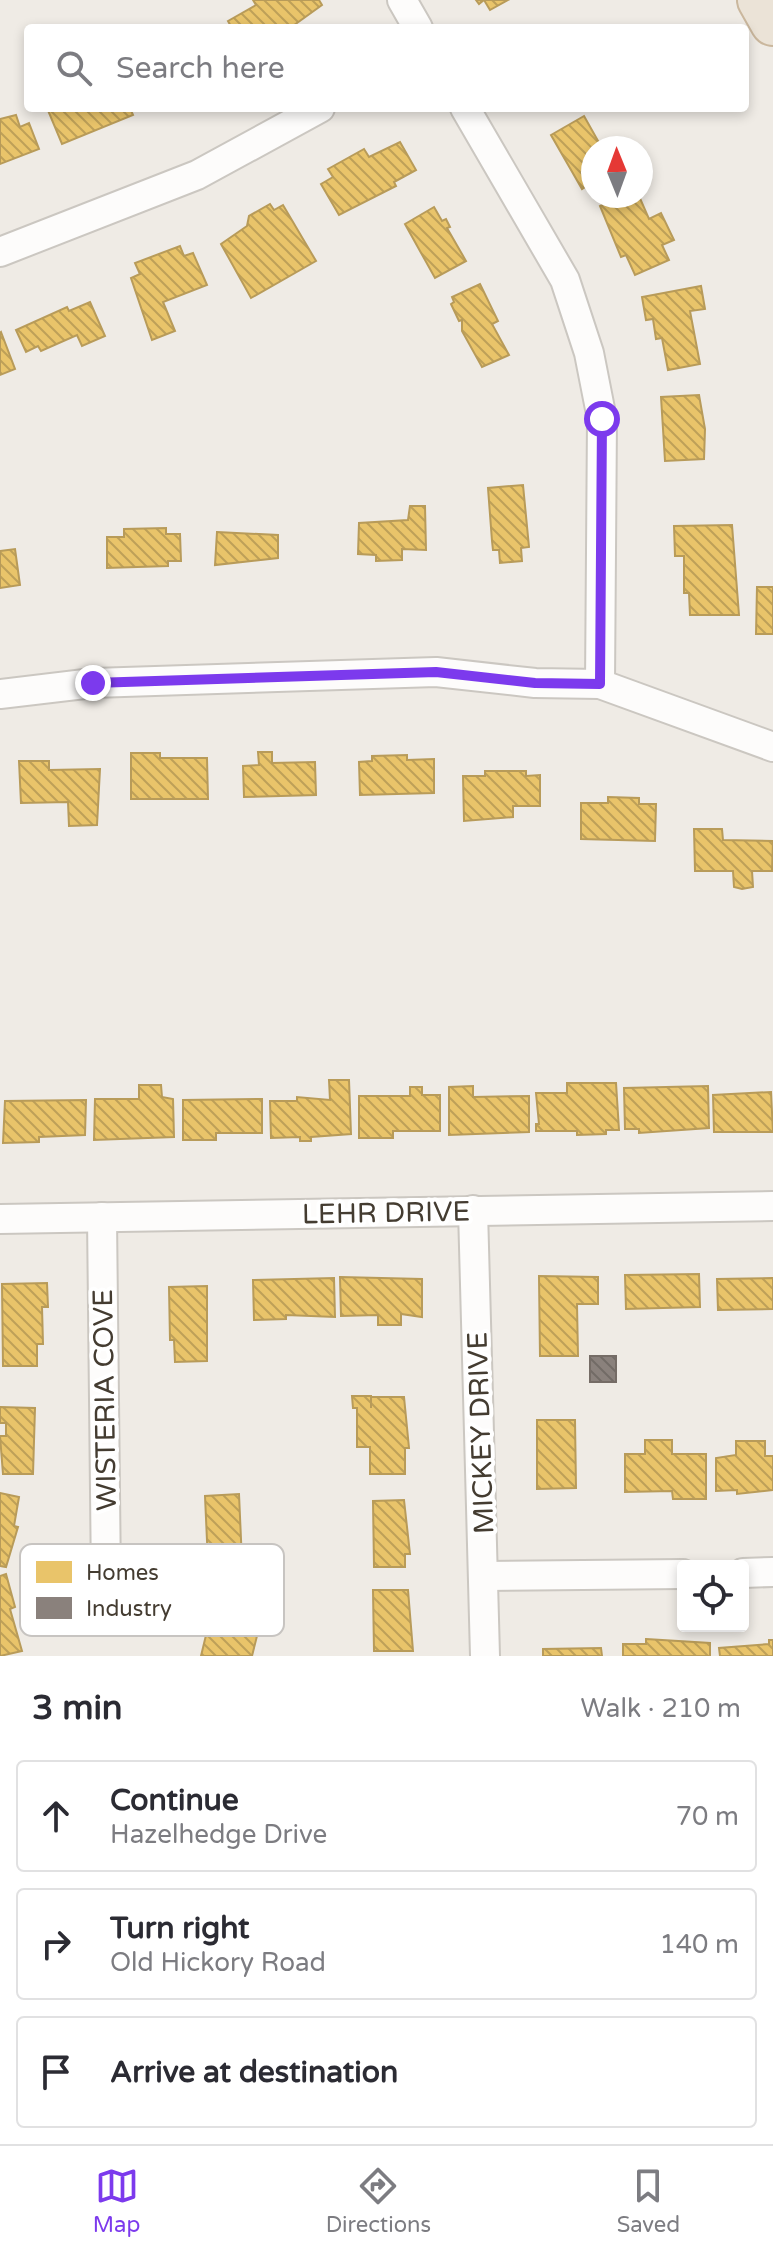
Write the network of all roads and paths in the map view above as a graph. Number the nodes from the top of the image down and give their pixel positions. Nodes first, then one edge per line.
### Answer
1 (402, 0) edge
2 (760, 0) edge
3 (773, 23) edge
4 (416, 24) edge
5 (313, 112) edge
6 (467, 112) edge
7 (0, 252) edge
8 (600, 684) junction
9 (0, 694) edge
10 (773, 747) edge
11 (773, 1206) edge
12 (473, 1210) junction
13 (102, 1217) junction
14 (0, 1219) edge
15 (106, 1544) edge
16 (773, 1572) edge
17 (749, 1573) edge
18 (677, 1574) edge
19 (484, 1576) junction
20 (485, 1656) edge

1 - 4 street
2 - 3 highway
5 - 7 street
6 - 8 street
8 - 9 street
8 - 10 street
11 - 12 street, LEHR DRIVE
12 - 13 street, LEHR DRIVE
12 - 19 street, MICKEY DRIVE
13 - 14 street, LEHR DRIVE
13 - 15 street, WISTERIA COVE
16 - 17 street
18 - 19 street
19 - 20 street, MICKEY DRIVE

